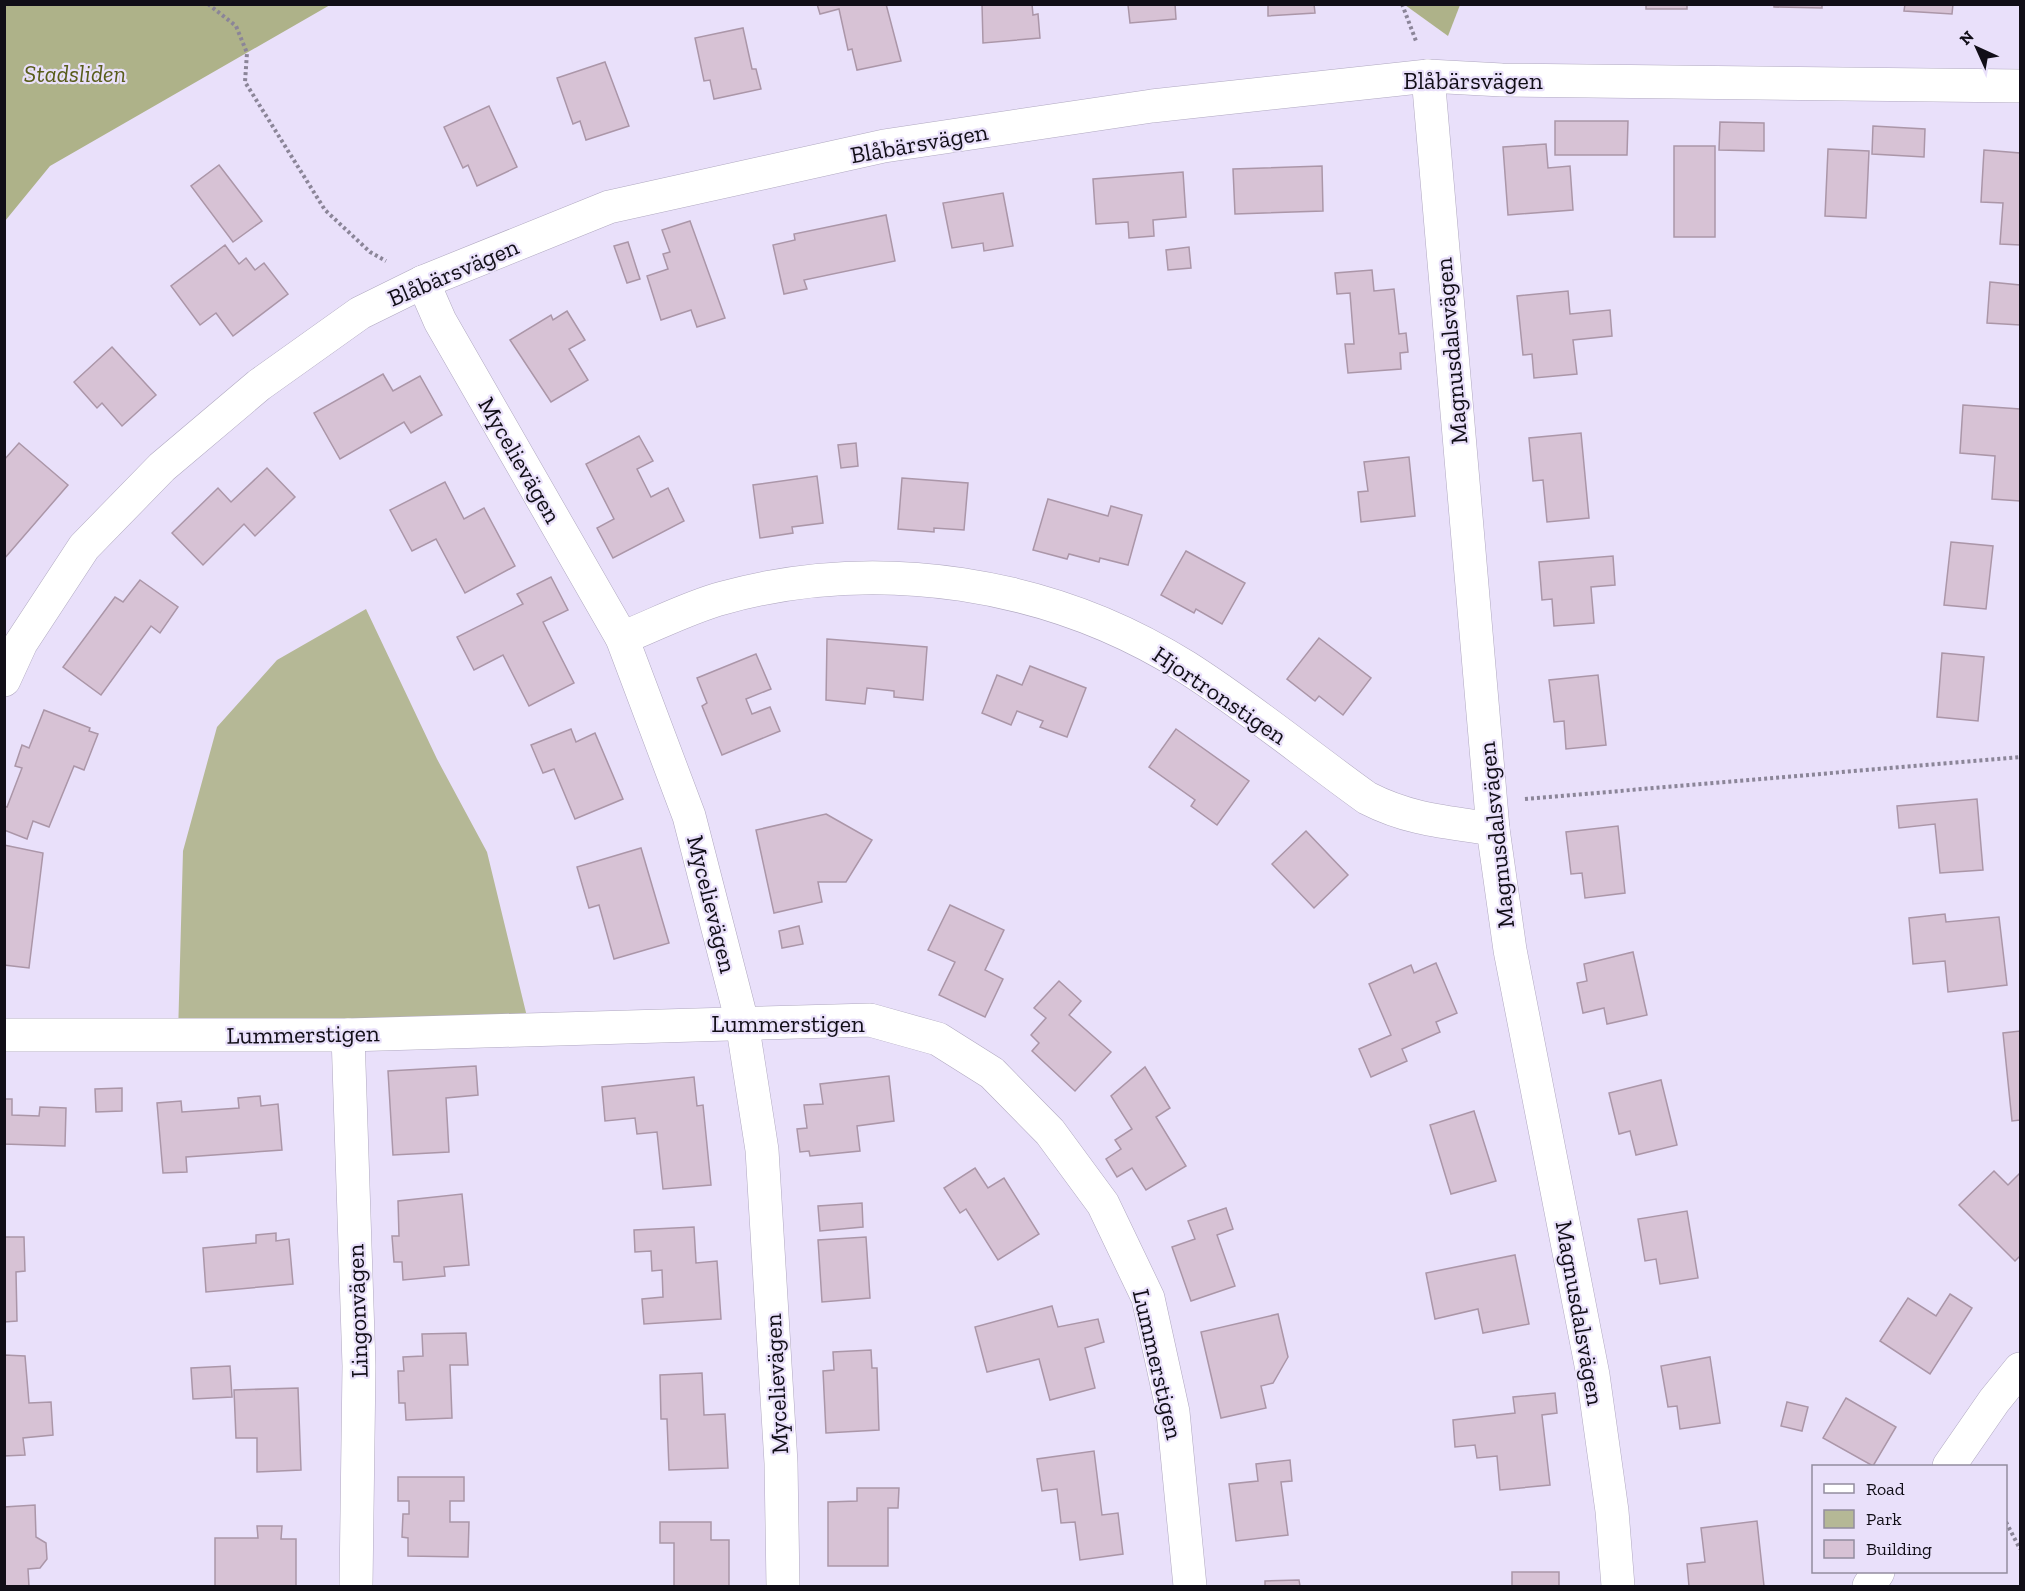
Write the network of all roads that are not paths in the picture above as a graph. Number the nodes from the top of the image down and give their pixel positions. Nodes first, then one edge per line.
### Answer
1 (1428, 76) junction
2 (2020, 86) edge
3 (423, 282) junction
4 (622, 638) junction
5 (4, 680) edge
6 (1492, 815) junction
7 (742, 1022) junction
8 (4, 1035) edge
9 (348, 1035) junction
10 (2020, 1369) edge
11 (1950, 1465) edge
12 (1877, 1573) edge
13 (356, 1587) edge
14 (783, 1587) edge
15 (1190, 1587) edge
16 (1618, 1587) edge
17 (1869, 1587) edge

1 - 2 street, Blåbärsvägen
1 - 3 street, Blåbärsvägen
1 - 6 street, Magnusdalsvägen
3 - 4 street, Mycelievägen
3 - 5 street, Blåbärsvägen
4 - 6 street, Hjortronstigen
4 - 7 street, Mycelievägen
6 - 16 street, Magnusdalsvägen
7 - 9 street, Lummerstigen
7 - 14 street, Mycelievägen
7 - 15 street, Lummerstigen
8 - 9 street, Lummerstigen
9 - 13 street, Lingonvägen
10 - 11 street
12 - 17 street

